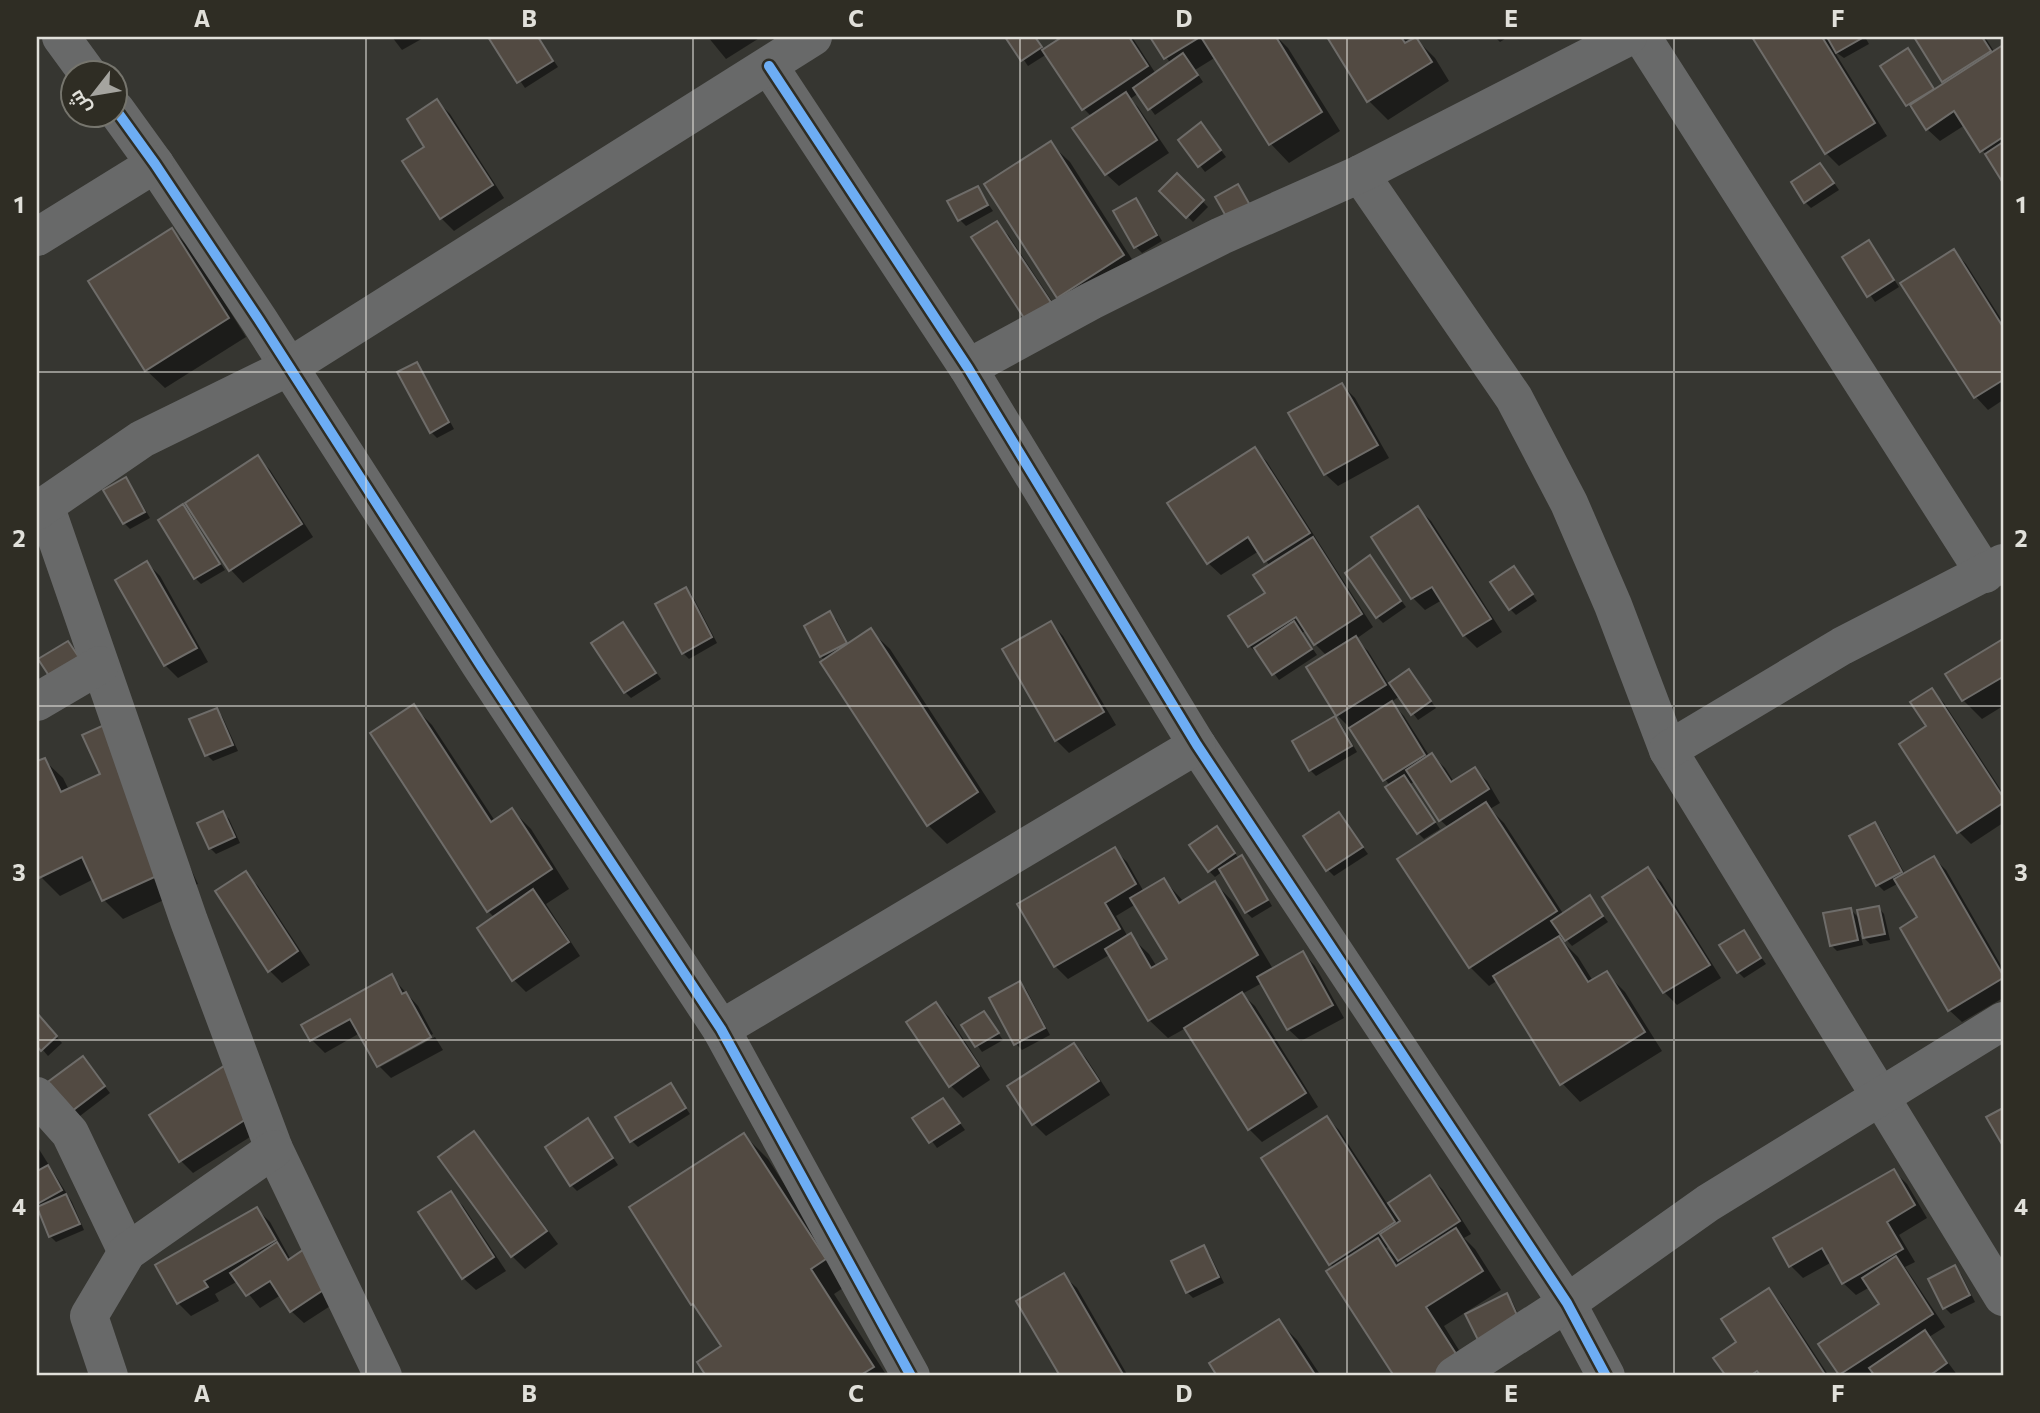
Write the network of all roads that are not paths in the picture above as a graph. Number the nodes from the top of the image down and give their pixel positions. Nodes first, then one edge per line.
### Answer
1 (61, 37) edge
2 (813, 37) edge
3 (1628, 37) edge
4 (1642, 37) edge
5 (78, 60) edge
6 (769, 66) junction
7 (130, 129) edge
8 (155, 164) junction
9 (1360, 174) junction
10 (37, 237) edge
11 (289, 367) junction
12 (968, 368) junction
13 (41, 508) edge
14 (1994, 569) edge
15 (100, 665) junction
16 (37, 702) edge
17 (1197, 745) junction
18 (1668, 750) junction
19 (2003, 1021) edge
20 (721, 1029) junction
21 (37, 1096) edge
22 (1880, 1098) junction
23 (274, 1149) junction
24 (127, 1252) junction
25 (2003, 1297) edge
26 (1567, 1303) junction
27 (897, 1371) edge
28 (109, 1376) edge
29 (383, 1376) edge
30 (1454, 1376) edge
31 (1606, 1376) edge

1 - 5 street
2 - 6 street
3 - 9 street
4 - 14 street
6 - 11 street
6 - 12 street
7 - 8 street
8 - 10 street
8 - 11 street
9 - 12 street
9 - 18 street
11 - 13 street
11 - 20 street
12 - 17 street
13 - 15 street
14 - 18 street
15 - 16 street
15 - 23 street
17 - 20 street
17 - 26 street
18 - 22 street
19 - 22 street
20 - 27 street
21 - 24 street
22 - 25 street
22 - 26 street
23 - 24 street
23 - 29 street
24 - 28 street
26 - 30 street
26 - 31 street

